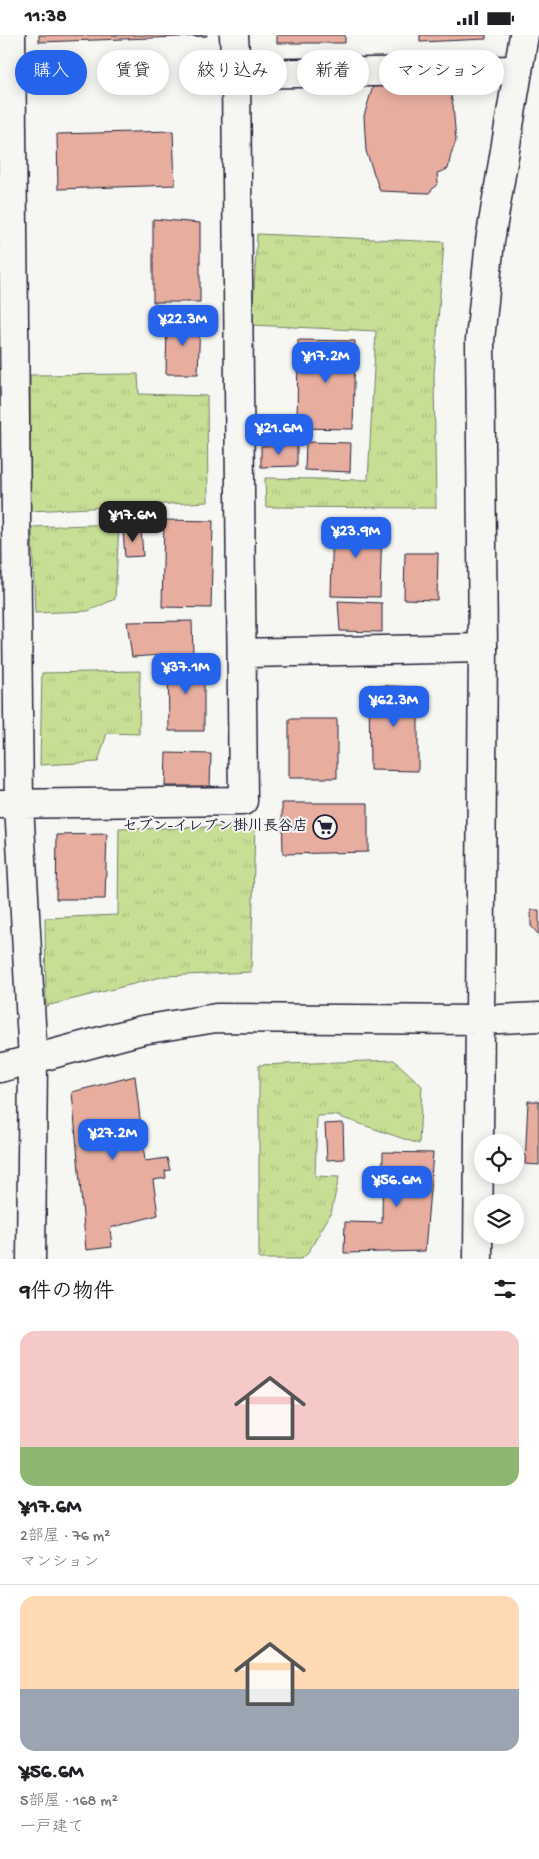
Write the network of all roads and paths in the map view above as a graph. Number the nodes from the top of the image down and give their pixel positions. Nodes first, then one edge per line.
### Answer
1 (11, 35) edge
2 (234, 35) edge
3 (524, 35) edge
4 (235, 50) edge
5 (518, 70) junction
6 (287, 73) edge
7 (236, 95) edge
8 (483, 648) junction
9 (242, 653) junction
10 (9, 805) edge
11 (539, 1017) edge
12 (480, 1020) junction
13 (32, 1060) junction
14 (0, 1068) edge
15 (31, 1259) edge
16 (478, 1259) edge

1 - 10 street
2 - 4 street
3 - 5 street
5 - 6 street
5 - 8 street
7 - 9 street
8 - 9 street
8 - 12 street
9 - 10 street
10 - 13 street
11 - 12 street
12 - 13 street
12 - 16 street
13 - 14 street
13 - 15 street

